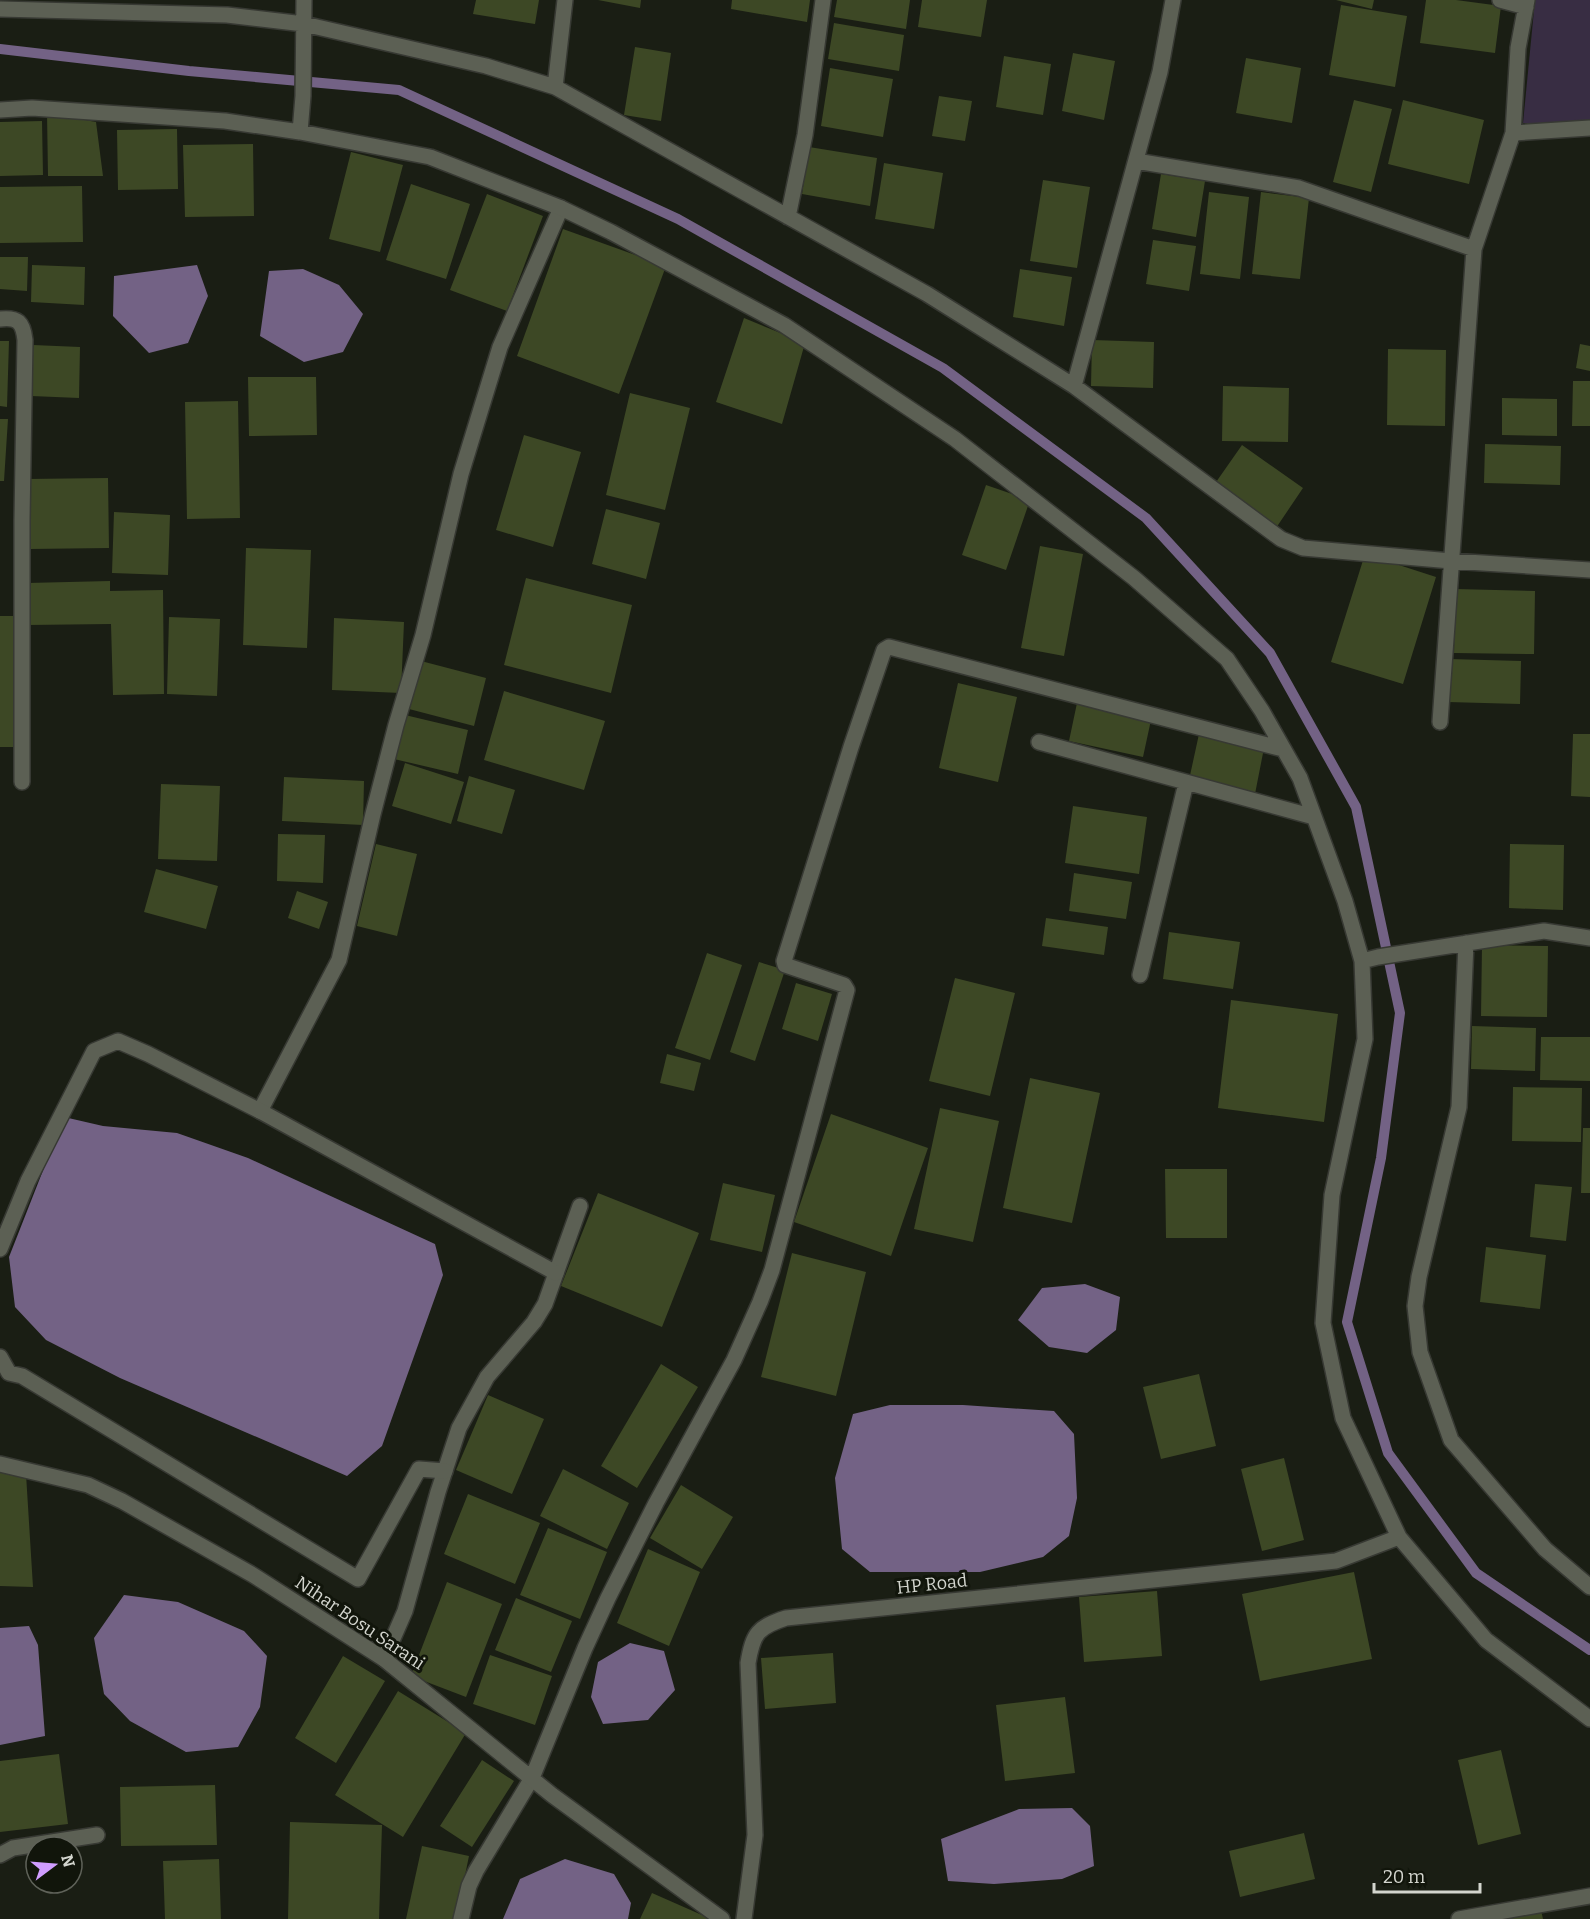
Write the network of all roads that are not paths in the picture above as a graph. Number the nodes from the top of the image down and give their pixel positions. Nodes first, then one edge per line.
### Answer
1 (304, 0) edge
2 (564, 0) edge
3 (824, 0) edge
4 (1173, 0) edge
5 (1500, 0) edge
6 (1526, 4) edge
7 (46, 5) edge
8 (0, 9) edge
9 (304, 24) junction
10 (555, 87) junction
11 (0, 110) edge
12 (1590, 128) edge
13 (300, 132) junction
14 (1513, 133) junction
15 (1136, 161) junction
16 (561, 208) junction
17 (788, 217) junction
18 (1474, 249) junction
19 (0, 319) edge
20 (1074, 386) junction
21 (1451, 561) junction
22 (1590, 570) edge
23 (1440, 722) dead end
24 (1039, 742) dead end
25 (1283, 749) junction
26 (22, 782) dead end
27 (1186, 783) junction
28 (1314, 817) junction
29 (1590, 938) edge
30 (1466, 943) junction
31 (1362, 962) junction
32 (1140, 975) dead end
33 (261, 1111) junction
34 (580, 1206) dead end
35 (0, 1249) edge
36 (556, 1273) junction
37 (0, 1357) edge
38 (0, 1464) edge
39 (445, 1471) junction
40 (1399, 1537) junction
41 (1590, 1587) edge
42 (384, 1659) junction
43 (1590, 1719) edge
44 (532, 1778) junction
45 (97, 1834) dead end
46 (0, 1855) edge
47 (1590, 1896) edge
48 (461, 1919) edge
49 (722, 1919) edge
50 (744, 1919) edge
51 (1459, 1919) edge

1 - 9 street
2 - 10 street
3 - 17 street
4 - 15 street
5 - 6 street
6 - 14 street
7 - 8 street
7 - 9 street
9 - 10 street
9 - 13 street
10 - 17 street
11 - 13 street
12 - 14 street
13 - 16 street
14 - 18 street
15 - 18 street
15 - 20 street
16 - 25 street
16 - 33 street
17 - 20 street
18 - 21 street
19 - 26 street
20 - 21 street
21 - 22 street
21 - 23 street
24 - 27 street
25 - 28 street
25 - 44 street
27 - 28 street
27 - 32 street
28 - 31 street
29 - 30 street
30 - 31 street
30 - 41 street
31 - 40 street
33 - 35 street
33 - 36 street
34 - 36 street
36 - 39 street
37 - 39 street
38 - 42 street, Nihar Bosu Sarani
39 - 42 street
40 - 43 street
40 - 50 street, HP Road
42 - 44 street, Nihar Bosu Sarani
44 - 48 street
44 - 49 street, Nihar Bosu Sarani
45 - 46 street
47 - 51 street

